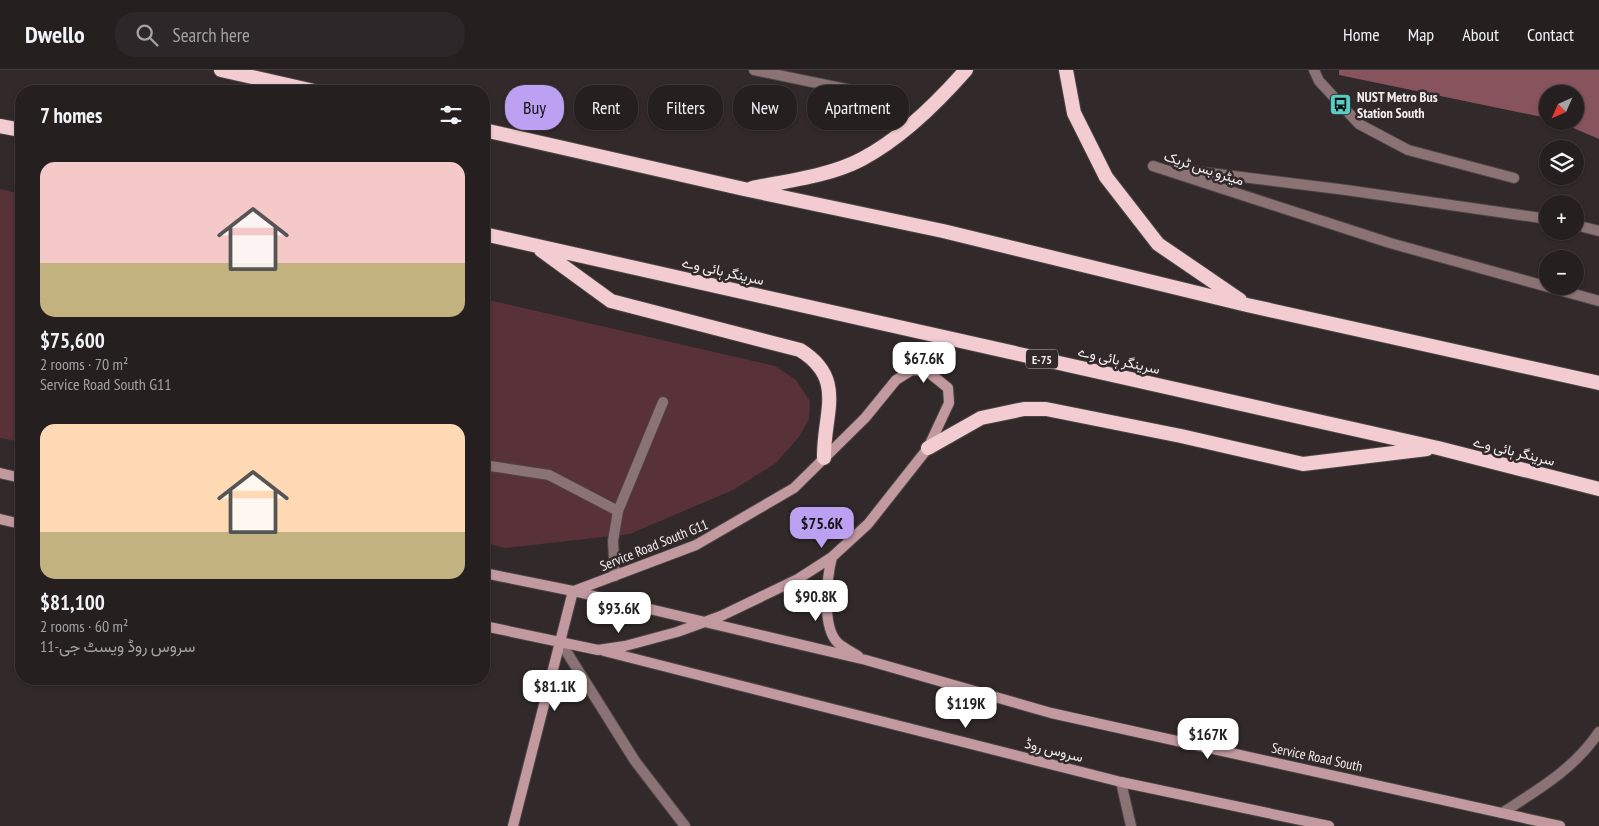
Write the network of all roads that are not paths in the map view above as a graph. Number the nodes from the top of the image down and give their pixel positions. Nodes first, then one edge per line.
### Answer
1 (221, 70) edge
2 (754, 70) edge
3 (966, 70) edge
4 (1066, 70) edge
5 (1314, 70) edge
6 (287, 85) edge
7 (827, 85) edge
8 (0, 126) edge
9 (15, 129) edge
10 (490, 131) edge
11 (1514, 178) dead end
12 (744, 189) junction
13 (1539, 218) edge
14 (1584, 227) edge
15 (1599, 231) edge
16 (490, 235) edge
17 (535, 246) junction
18 (1599, 301) edge
19 (1247, 305) junction
20 (1599, 384) edge
21 (663, 402) dead end
22 (928, 448) junction
23 (1438, 448) junction
24 (824, 458) junction
25 (490, 466) edge
26 (0, 473) edge
27 (15, 477) edge
28 (1599, 489) edge
29 (618, 511) junction
30 (0, 519) edge
31 (15, 523) edge
32 (832, 557) junction
33 (490, 574) edge
34 (615, 576) junction
35 (573, 591) junction
36 (705, 622) junction
37 (490, 627) edge
38 (561, 642) junction
39 (598, 650) junction
40 (866, 660) junction
41 (1599, 732) edge
42 (1121, 782) junction
43 (1502, 813) junction
44 (512, 826) edge
45 (685, 826) edge
46 (1131, 826) edge
47 (1329, 826) edge
48 (1560, 826) edge

1 - 6 highway
2 - 7 street
3 - 12 highway
4 - 19 highway
5 - 11 street
8 - 9 highway
10 - 12 highway
12 - 19 highway
13 - 18 street, میٹرو بس ٹریک
14 - 15 street
16 - 17 highway, سرینگر ہائی وے / E-75
17 - 23 highway, سرینگر ہائی وے / E-75
17 - 24 highway
19 - 20 highway
21 - 29 street
22 - 23 highway
22 - 24 main road, Service Road South G11
22 - 32 main road
23 - 28 highway, سرینگر ہائی وے / E-75
24 - 34 main road, Service Road South G11
25 - 29 street
26 - 27 main road
29 - 34 street
30 - 31 main road
32 - 36 main road
32 - 40 main road
33 - 35 main road
34 - 35 main road, Service Road South G11
35 - 36 main road
35 - 38 main road
36 - 39 main road
36 - 40 main road
37 - 38 main road
38 - 39 main road
38 - 44 main road
38 - 45 street
39 - 42 main road, سروس روڈ
40 - 43 main road, Service Road South
41 - 43 street
42 - 46 street
42 - 47 main road, سروس روڈ
43 - 48 main road, Service Road South

